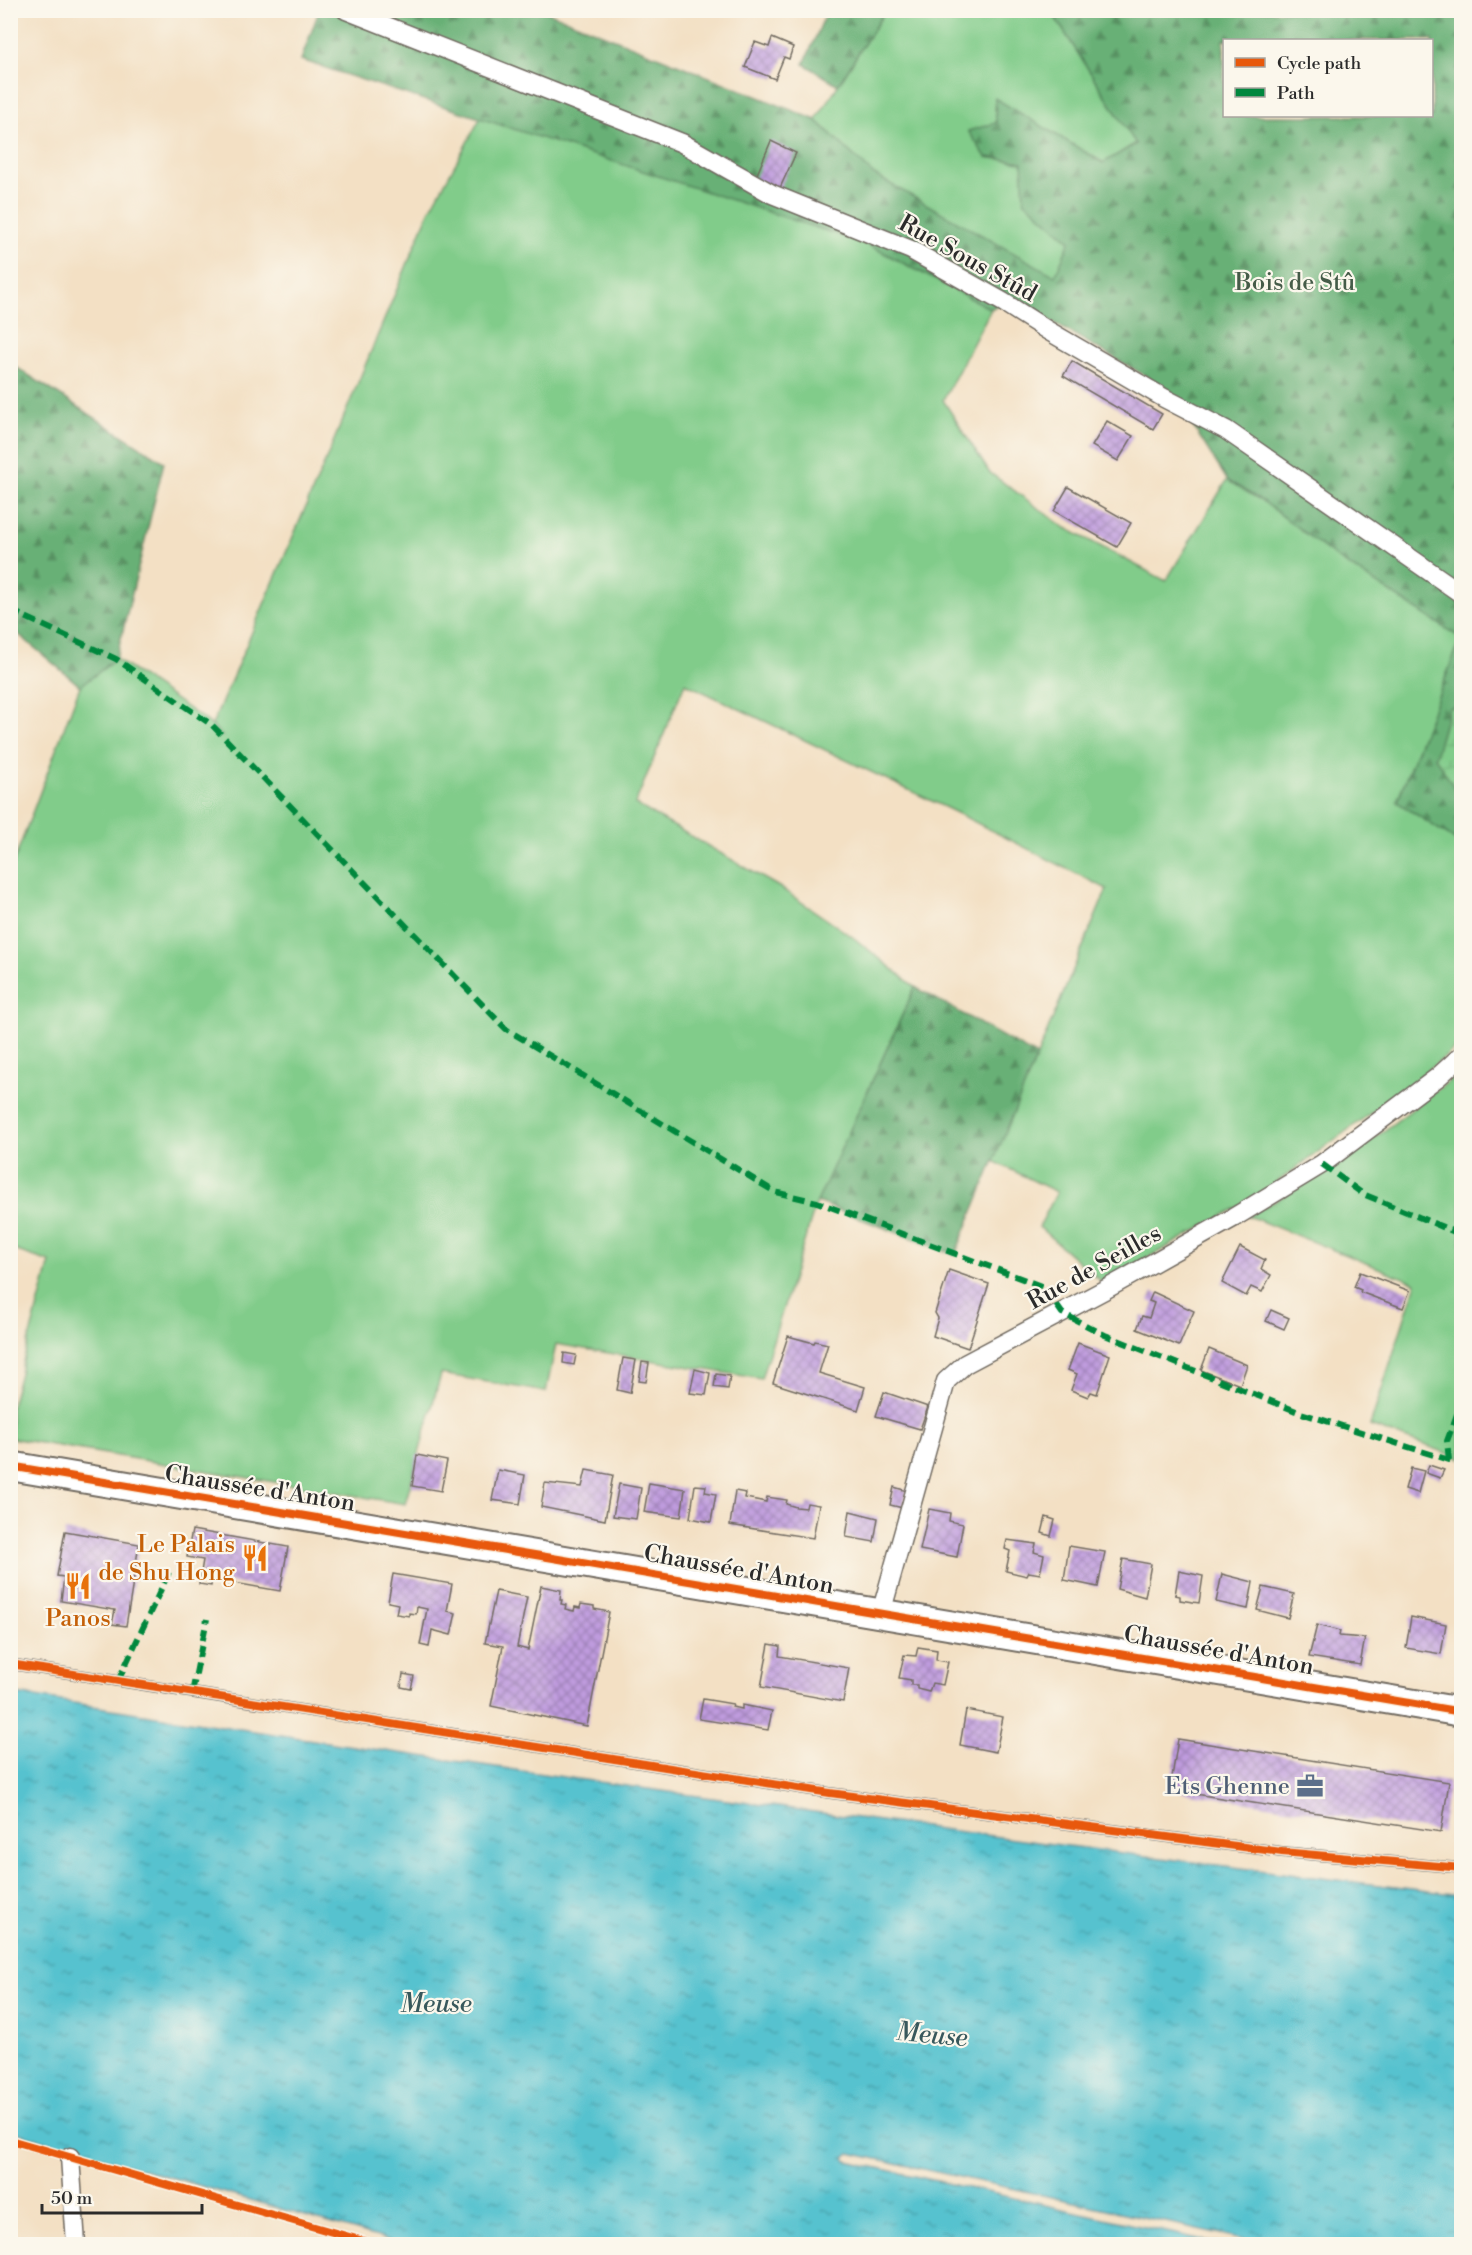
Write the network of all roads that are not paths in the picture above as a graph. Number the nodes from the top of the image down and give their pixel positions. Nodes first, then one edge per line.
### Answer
1 (346, 10) edge
2 (1461, 594) edge
3 (1461, 1055) edge
4 (10, 1466) edge
5 (881, 1612) junction
6 (10, 1664) edge
7 (1461, 1712) edge
8 (1461, 1868) edge
9 (70, 2157) dead end
10 (76, 2244) edge

1 - 2 street, Rue Sous Stûd
3 - 5 street, Rue de Seilles
4 - 5 main road, Chaussée d'Anton
5 - 7 main road, Chaussée d'Anton
6 - 8 lane
9 - 10 street

